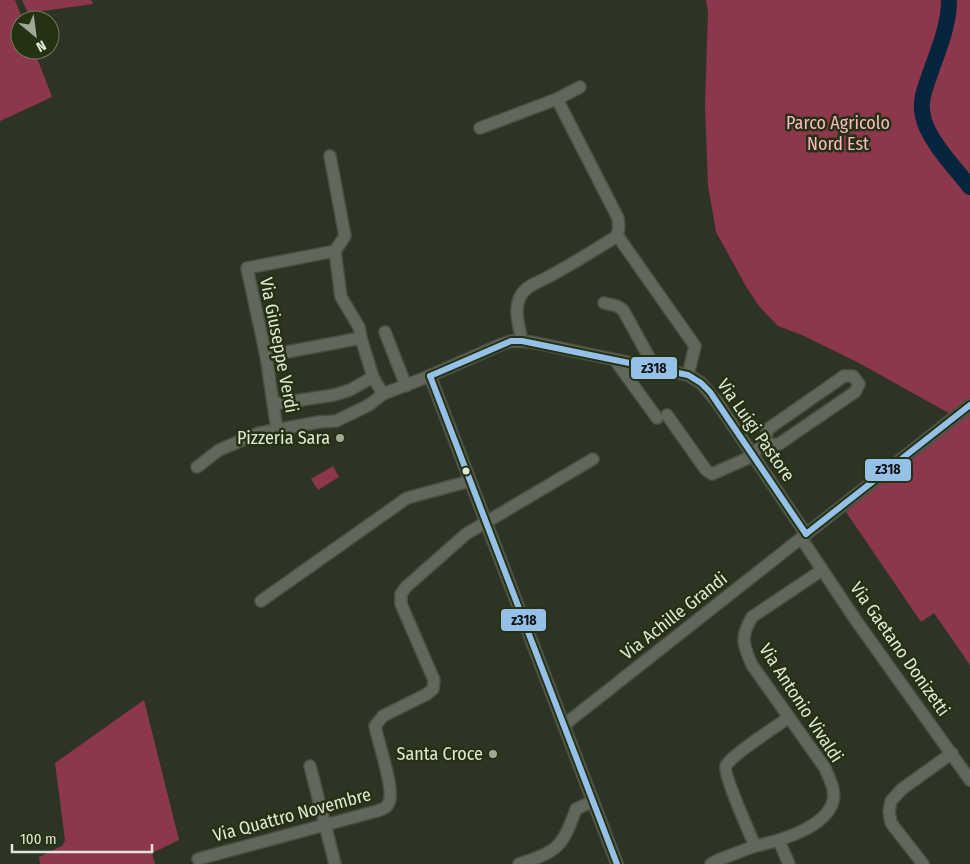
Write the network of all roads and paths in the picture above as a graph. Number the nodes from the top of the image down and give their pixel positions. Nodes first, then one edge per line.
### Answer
1 (580, 86) dead end
2 (557, 99) junction
3 (480, 128) dead end
4 (330, 156) dead end
5 (617, 235) junction
6 (335, 250) junction
7 (604, 303) dead end
8 (386, 332) dead end
9 (361, 338) junction
10 (522, 341) junction
11 (288, 352) tunnel mouth
12 (615, 360) junction
13 (655, 368) junction
14 (688, 375) junction
15 (430, 376) junction
16 (372, 377) junction
17 (406, 386) junction
18 (383, 394) junction
19 (274, 404) junction
20 (970, 405) edge
21 (794, 410) junction
22 (806, 426) junction
23 (277, 430) junction
24 (763, 445) junction
25 (752, 454) junction
26 (593, 459) dead end
27 (197, 467) dead end
28 (470, 480) junction
29 (486, 522) junction
30 (804, 536) junction
31 (822, 570) junction
32 (261, 601) dead end
33 (788, 718) junction
34 (564, 725) junction
35 (952, 754) junction
36 (310, 766) dead end
37 (970, 780) edge
38 (593, 801) junction
39 (325, 825) junction
40 (779, 841) junction
41 (755, 846) junction
42 (198, 859) dead end
43 (335, 864) edge
44 (519, 864) edge
45 (617, 864) edge
46 (712, 864) edge
47 (789, 864) edge
48 (923, 864) edge

1 - 2 street
2 - 3 street
2 - 5 street
4 - 6 street
5 - 10 street
5 - 14 street
6 - 9 street
6 - 19 street, Via Giuseppe Verdi
7 - 13 street
8 - 17 street
9 - 11 street
9 - 16 street
10 - 12 street, Via Luigi Pastore
10 - 15 street, Via Luigi Pastore
12 - 13 street, Via Luigi Pastore
12 - 25 street
13 - 14 street, Via Luigi Pastore
14 - 25 street, Via Luigi Pastore
15 - 17 street, Via Giuseppe Verdi
15 - 28 street
16 - 18 street
16 - 19 street
17 - 18 street, Via Giuseppe Verdi
18 - 23 street, Via Giuseppe Verdi
19 - 23 street, Via Giuseppe Verdi
20 - 30 street
21 - 22 street
21 - 22 street
21 - 24 street
22 - 24 street
23 - 27 street, Via Giuseppe Verdi
24 - 25 street
25 - 30 street, Via Luigi Pastore
26 - 29 street, Via Quattro Novembre
28 - 29 street
28 - 32 street
29 - 34 street
29 - 39 street, Via Quattro Novembre
30 - 31 street, Via Gaetano Donizetti
30 - 34 street, Via Achille Grandi
31 - 33 street, Via Antonio Vivaldi
31 - 35 street, Via Gaetano Donizetti
33 - 40 street, Via Antonio Vivaldi
33 - 41 street
34 - 38 street
35 - 37 street, Via Gaetano Donizetti
35 - 48 street
36 - 39 street
38 - 44 street
38 - 45 street
39 - 42 street, Via Quattro Novembre
39 - 43 street
40 - 41 street, Via Antonio Vivaldi
40 - 47 street
41 - 46 street, Via Antonio Vivaldi

